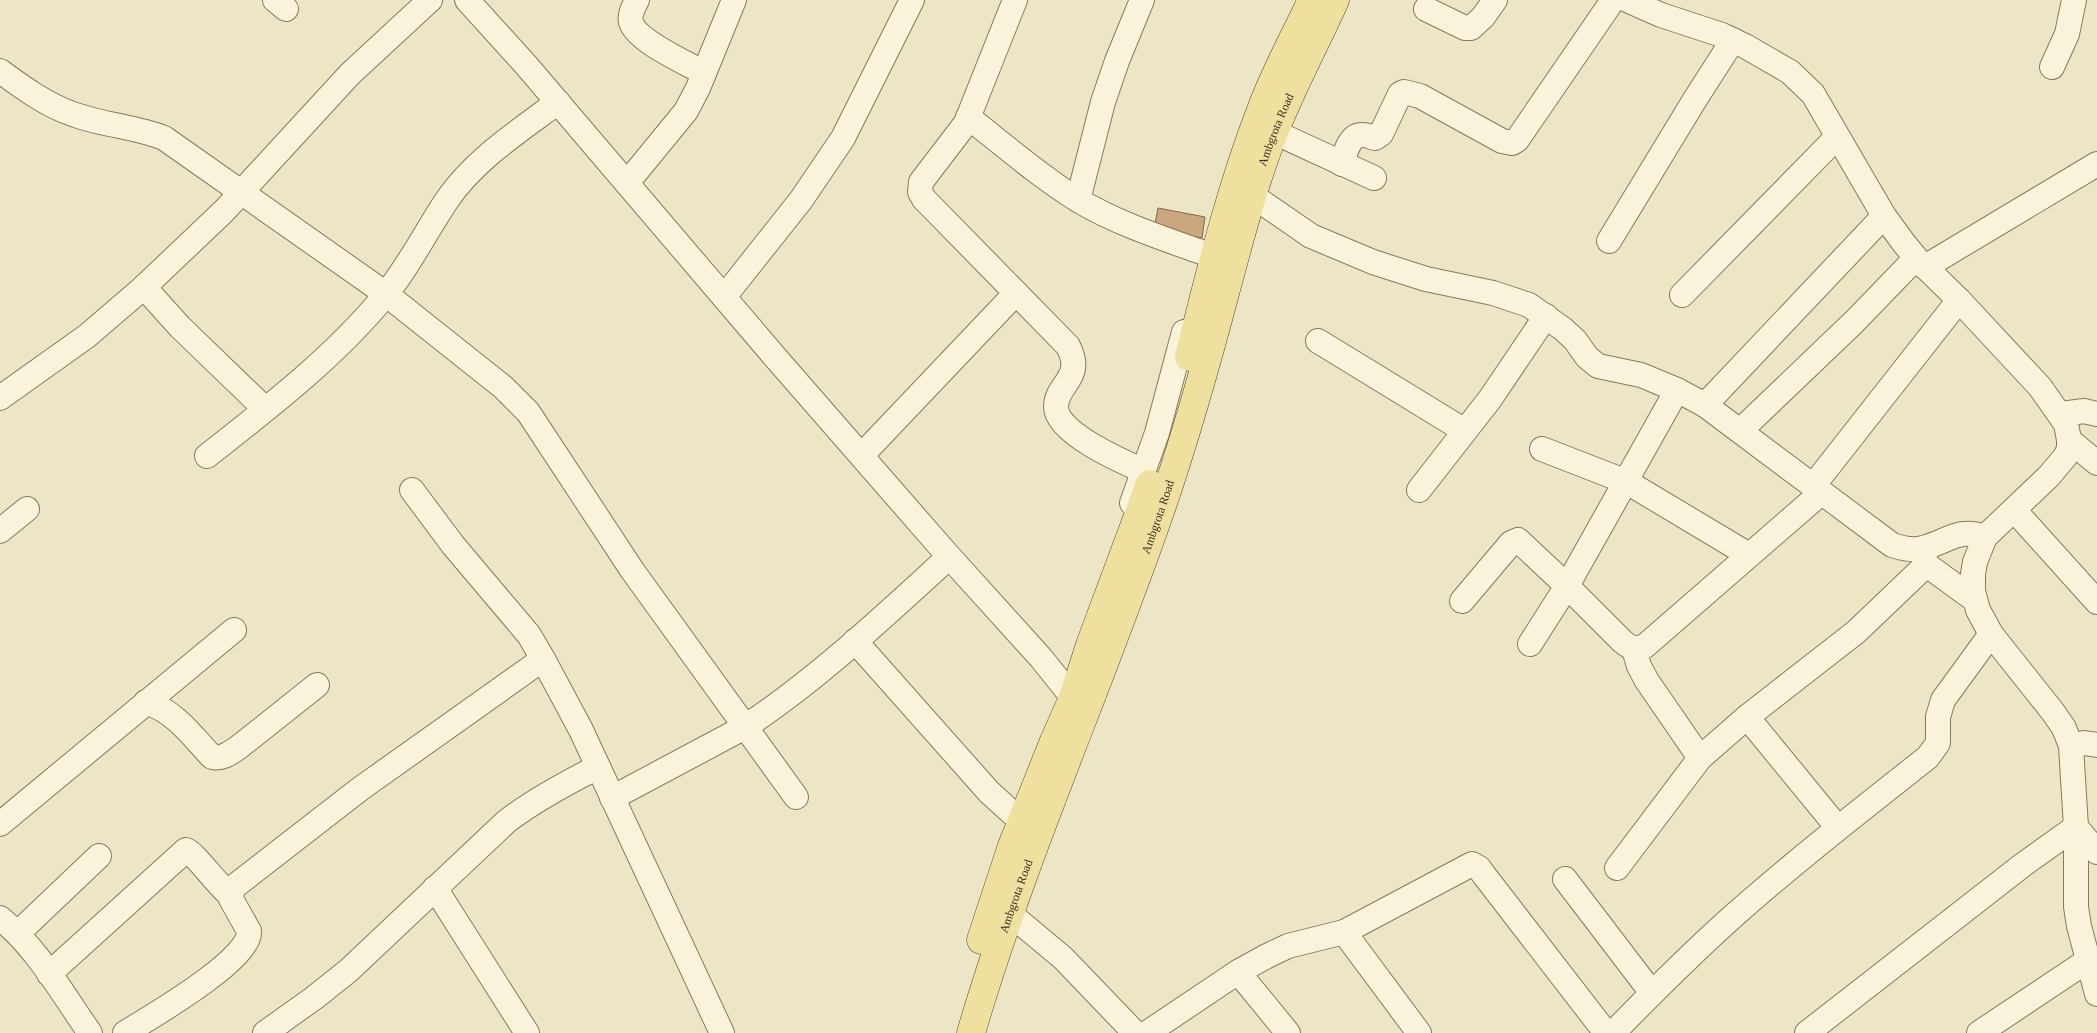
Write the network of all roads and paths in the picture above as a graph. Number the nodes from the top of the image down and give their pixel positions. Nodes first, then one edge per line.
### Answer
1 (430, 0) edge
2 (467, 0) edge
3 (637, 0) edge
4 (734, 0) edge
5 (912, 0) edge
6 (1014, 0) edge
7 (1142, 0) edge
8 (1298, 0) edge
9 (1312, 0) edge
10 (1335, 0) edge
11 (1496, 0) edge
12 (1612, 0) edge
13 (1626, 0) edge
14 (2074, 0) edge
15 (1665, 7) edge
16 (1426, 9) dead end
17 (1733, 40) junction
18 (2052, 67) dead end
19 (0, 71) edge
20 (704, 73) junction
21 (558, 102) junction
22 (968, 117) junction
23 (1274, 132) junction
24 (1837, 137) junction
25 (1342, 164) junction
26 (2097, 164) edge
27 (1374, 178) dead end
28 (627, 183) junction
29 (241, 192) junction
30 (1253, 196) junction
31 (1078, 200) junction
32 (1884, 216) junction
33 (1609, 241) dead end
34 (1204, 253) junction
35 (1921, 263) junction
36 (144, 287) junction
37 (1016, 293) junction
38 (386, 294) junction
39 (1682, 295) dead end
40 (724, 297) junction
41 (1959, 300) junction
42 (1546, 316) junction
43 (1318, 341) dead end
44 (1677, 390) junction
45 (0, 398) edge
46 (1705, 405) junction
47 (265, 409) junction
48 (2096, 413) edge
49 (2061, 414) junction
50 (1465, 431) junction
51 (1740, 431) junction
52 (2070, 440) junction
53 (1542, 448) dead end
54 (207, 456) dead end
55 (862, 456) junction
56 (2097, 464) edge
57 (1144, 471) junction
58 (1627, 482) junction
59 (412, 490) dead end
60 (1419, 490) dead end
61 (1817, 490) junction
62 (27, 509) dead end
63 (2015, 510) junction
64 (0, 531) edge
65 (1985, 537) junction
66 (1749, 555) junction
67 (1923, 556) junction
68 (949, 557) junction
69 (1567, 586) junction
70 (1975, 600) junction
71 (1462, 601) dead end
72 (2097, 602) edge
73 (234, 630) dead end
74 (1991, 634) junction
75 (854, 641) junction
76 (1530, 644) dead end
77 (1634, 648) junction
78 (543, 659) junction
79 (317, 685) dead end
80 (1067, 691) junction
81 (146, 702) junction
82 (1747, 717) junction
83 (745, 727) junction
84 (2097, 745) edge
85 (2071, 746) junction
86 (1700, 758) junction
87 (598, 767) junction
88 (796, 797) dead end
89 (612, 798) junction
90 (1022, 821) junction
91 (0, 824) edge
92 (2076, 827) junction
93 (1838, 828) junction
94 (2097, 852) edge
95 (99, 856) dead end
96 (1617, 868) dead end
97 (1565, 878) dead end
98 (435, 888) junction
99 (230, 895) junction
100 (1009, 914) junction
101 (9, 925) edge
102 (1344, 932) junction
103 (2087, 961) junction
104 (1238, 972) junction
105 (49, 974) junction
106 (1652, 993) junction
107 (2097, 994) edge
108 (1821, 1029) edge
109 (90, 1033) edge
110 (125, 1033) edge
111 (264, 1033) edge
112 (527, 1033) edge
113 (722, 1033) edge
114 (954, 1033) edge
115 (971, 1033) edge
116 (1135, 1033) edge
117 (1147, 1033) edge
118 (1288, 1033) edge
119 (1419, 1033) edge
120 (1606, 1033) edge
121 (1613, 1033) edge
122 (1979, 1033) edge

1 - 29 street
2 - 21 street
3 - 20 street
4 - 20 street
5 - 40 street
6 - 22 street
7 - 31 street
8 - 34 street
9 - 80 main road
10 - 23 main road, Ambgrota Road
11 - 16 street
12 - 25 street
13 - 15 street
14 - 18 street
15 - 17 street
17 - 24 street
17 - 33 street
19 - 29 street
20 - 28 street
21 - 28 street
21 - 38 street
22 - 31 street
22 - 37 street
23 - 25 street
23 - 30 main road, Ambgrota Road
24 - 32 street
24 - 39 street
25 - 27 street
26 - 35 street
28 - 40 street
29 - 36 street
29 - 38 street
30 - 42 street
30 - 100 main road, Ambgrota Road
31 - 34 street
32 - 35 street
32 - 46 street
34 - 57 street
35 - 41 street
35 - 51 street
36 - 45 street
36 - 47 street
37 - 55 street
37 - 57 street
38 - 47 street
38 - 83 street
40 - 55 street
41 - 49 street
41 - 61 street
42 - 44 street
42 - 50 street
43 - 50 street
44 - 46 street
44 - 58 street
46 - 51 street
47 - 54 street
48 - 49 street
49 - 52 street
50 - 60 street
51 - 61 street
52 - 56 street
52 - 63 street
53 - 58 street
55 - 68 street
57 - 80 street
58 - 66 street
58 - 69 street
59 - 78 street
61 - 66 street
61 - 67 street
62 - 64 street
63 - 65 street
63 - 72 street
65 - 67 street
65 - 70 street
66 - 77 street
67 - 70 street
67 - 82 street
68 - 75 street
68 - 80 street
69 - 71 street
69 - 76 street
69 - 77 street
70 - 74 street
73 - 81 street
74 - 85 street
74 - 93 street
75 - 83 street
75 - 90 street
77 - 86 street
78 - 87 street
78 - 99 street
79 - 81 street
80 - 90 main road
81 - 91 street
82 - 86 street
82 - 93 street
83 - 88 street
83 - 89 street
84 - 85 street
85 - 92 street
86 - 96 street
87 - 89 street
87 - 98 street
89 - 113 street
90 - 114 main road
92 - 94 street
92 - 103 street
92 - 108 street
93 - 106 street
95 - 101 street
97 - 106 street
98 - 111 street
98 - 112 street
99 - 105 street
99 - 110 street
100 - 115 main road, Ambgrota Road
100 - 116 street
101 - 105 street
102 - 104 street
102 - 119 street
102 - 120 street
103 - 107 street
103 - 122 street
104 - 117 street
104 - 118 street
105 - 109 street
106 - 121 street

